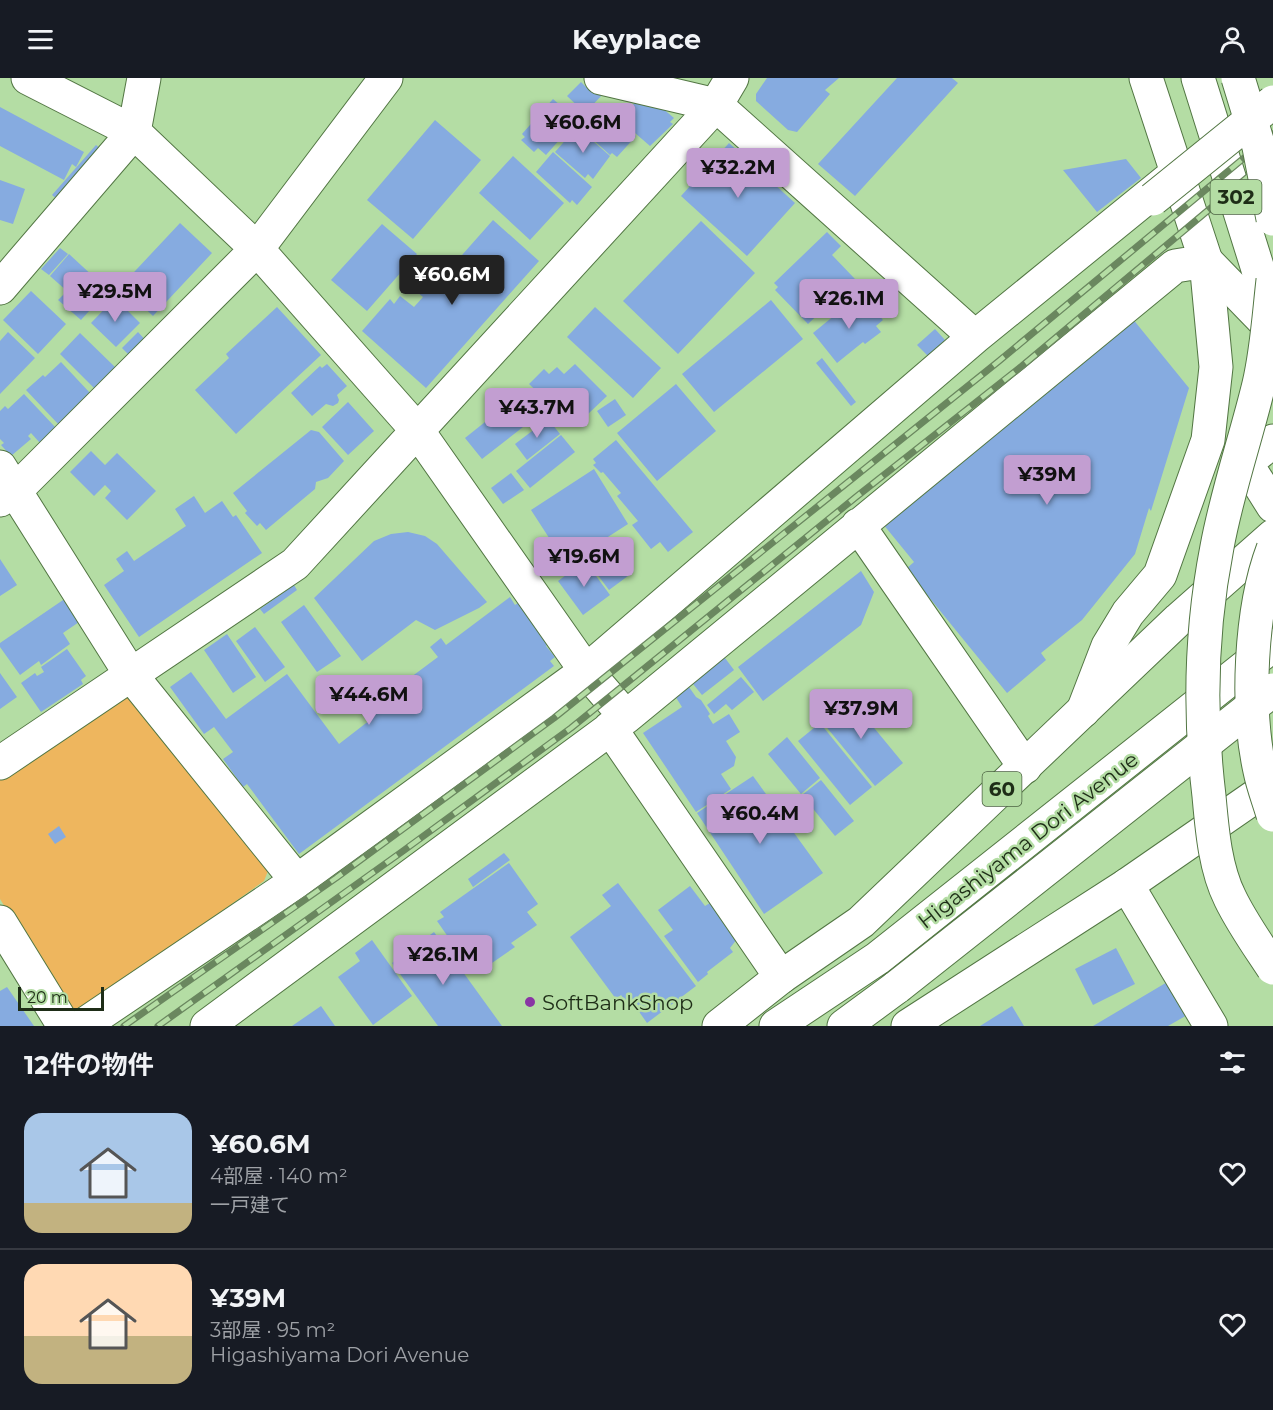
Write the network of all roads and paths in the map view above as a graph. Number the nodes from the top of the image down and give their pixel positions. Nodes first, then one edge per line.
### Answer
1 (28, 78) edge
2 (144, 78) edge
3 (386, 78) edge
4 (601, 78) edge
5 (1146, 78) edge
6 (1198, 78) edge
7 (1238, 78) edge
8 (724, 92) edge
9 (1273, 102) edge
10 (134, 132) junction
11 (1177, 172) junction
12 (1153, 200) dead end
13 (1273, 219) edge
14 (257, 249) junction
15 (1206, 261) junction
16 (3, 280) edge
17 (1273, 280) edge
18 (1273, 316) edge
19 (1273, 330) edge
20 (975, 337) junction
21 (417, 430) junction
22 (1273, 441) edge
23 (5, 486) edge
24 (1273, 506) edge
25 (858, 525) junction
26 (1273, 536) edge
27 (1273, 549) edge
28 (1273, 645) edge
29 (586, 671) junction
30 (131, 675) junction
31 (1271, 688) edge
32 (1083, 711) junction
33 (618, 723) junction
34 (0, 763) edge
35 (1025, 767) junction
36 (1273, 784) edge
37 (1273, 815) edge
38 (297, 881) junction
39 (1127, 885) junction
40 (0, 922) edge
41 (1273, 968) edge
42 (781, 977) junction
43 (913, 1025) edge
44 (64, 1026) edge
45 (82, 1026) edge
46 (207, 1026) edge
47 (719, 1026) edge
48 (776, 1026) edge
49 (844, 1026) edge
50 (1211, 1026) edge

1 - 10 main road
2 - 10 main road
3 - 14 main road
4 - 8 main road
5 - 11 main road
6 - 18 main road, 302
7 - 13 main road, bridge
8 - 20 main road
8 - 21 main road
9 - 12 main road, bridge
10 - 14 main road
10 - 16 main road
11 - 15 main road
11 - 20 main road
14 - 21 main road
14 - 23 main road
15 - 19 main road
15 - 25 main road
15 - 32 main road
17 - 41 main road, bridge
20 - 29 main road
21 - 29 main road
21 - 30 main road
22 - 24 main road
23 - 30 main road
25 - 33 main road
25 - 35 main road
26 - 32 main road, 60
27 - 37 main road, bridge
28 - 48 main road, Higashiyama Dori Avenue / 60, bridge
29 - 33 main road
29 - 38 main road
30 - 34 main road
30 - 38 main road
31 - 49 main road, Higashiyama Dori Avenue, bridge
32 - 35 main road, 60
33 - 42 main road
33 - 46 main road
35 - 42 main road, 60
36 - 39 main road
38 - 45 main road
39 - 43 main road
39 - 50 main road
40 - 44 main road
42 - 47 main road, 60

